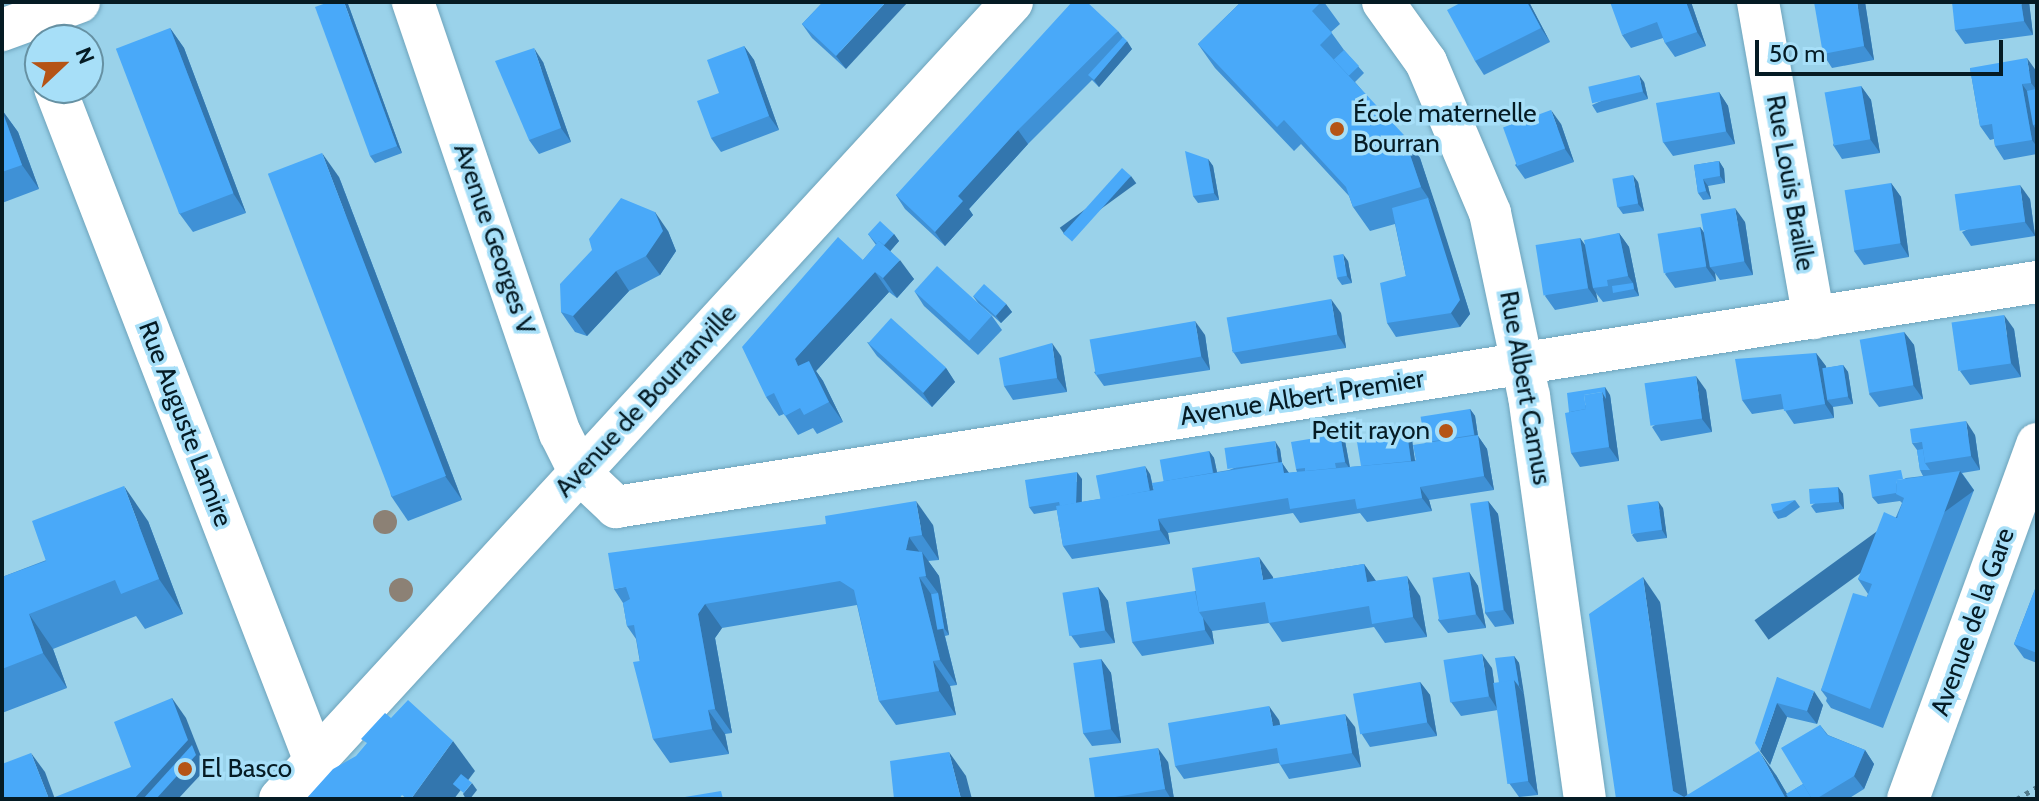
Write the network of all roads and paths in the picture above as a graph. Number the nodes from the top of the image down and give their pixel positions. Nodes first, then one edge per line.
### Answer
1 (79, 2) edge
2 (413, 2) edge
3 (1012, 2) edge
4 (1383, 2) edge
5 (1758, 2) edge
6 (23, 26) edge
7 (61, 104) edge
8 (2037, 282) edge
9 (1814, 318) junction
10 (1524, 363) junction
11 (2037, 444) edge
12 (580, 473) junction
13 (315, 761) junction
14 (2037, 787) edge
15 (280, 799) edge
16 (1585, 799) edge
17 (1908, 799) edge
18 (2017, 799) edge

1 - 6 street
2 - 12 street, Avenue Georges V
3 - 12 street, Avenue de Bourranville
4 - 10 street, Rue Albert Camus
5 - 9 street, Rue Louis Braille
7 - 13 street, Rue Auguste Lamire
8 - 9 street, Avenue Albert Premier
9 - 10 street, Avenue Albert Premier
10 - 12 street, Avenue Albert Premier
10 - 16 street, Rue Albert Camus
11 - 17 street, Avenue de la Gare
12 - 13 street, Avenue de Bourranville
13 - 15 street, Avenue de Bourranville
14 - 18 path

